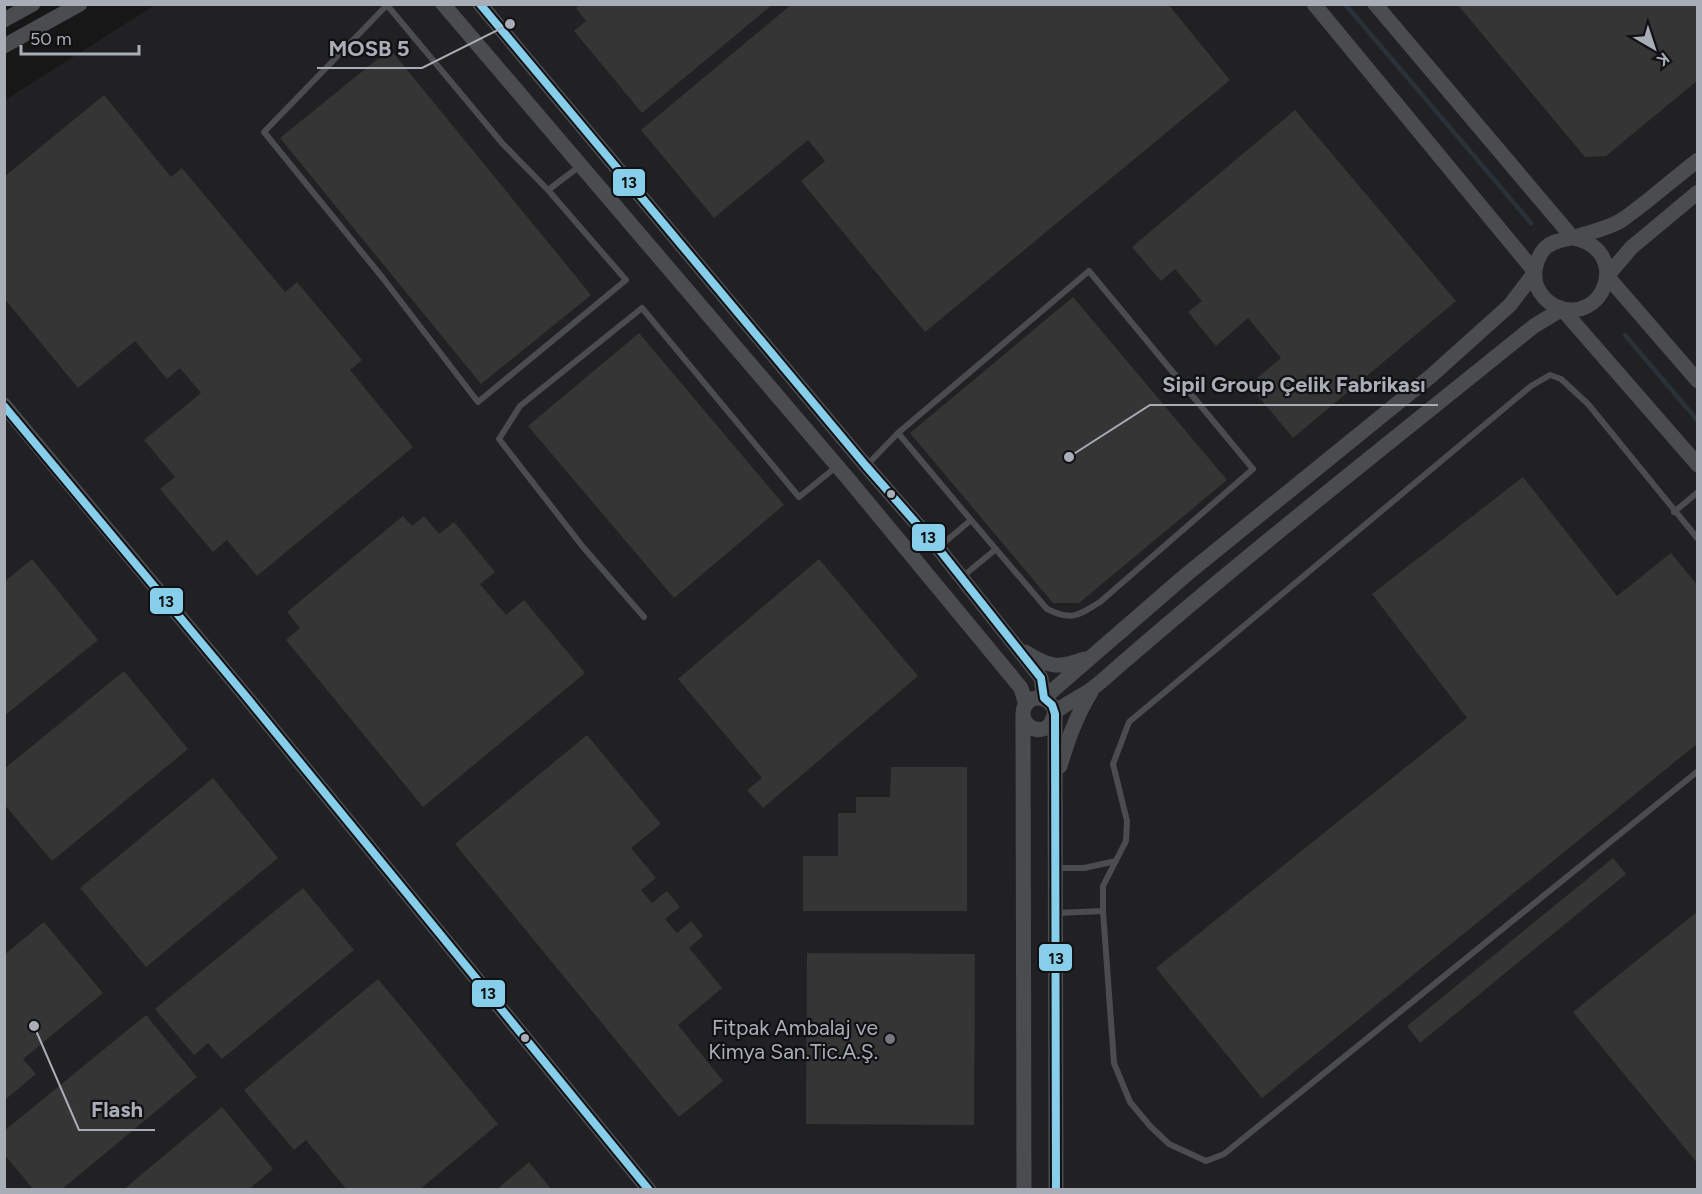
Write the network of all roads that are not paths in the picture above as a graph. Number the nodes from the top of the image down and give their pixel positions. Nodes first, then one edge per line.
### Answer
1 (33, 4) edge
2 (80, 4) edge
3 (443, 4) edge
4 (480, 4) edge
5 (1314, 4) edge
6 (1375, 4) edge
7 (4, 20) edge
8 (4, 45) edge
9 (1698, 160) edge
10 (581, 165) junction
11 (548, 190) junction
12 (1698, 192) edge
13 (1573, 237) junction
14 (1535, 272) junction
15 (1607, 276) junction
16 (1562, 309) junction
17 (1698, 381) edge
18 (4, 405) edge
19 (898, 433) junction
20 (1698, 465) edge
21 (837, 466) junction
22 (866, 466) junction
23 (850, 480) junction
24 (1698, 492) edge
25 (1674, 512) junction
26 (971, 520) junction
27 (1698, 539) edge
28 (938, 548) junction
29 (996, 549) junction
30 (962, 577) junction
31 (644, 617) dead end
32 (1015, 646) junction
33 (1089, 657) junction
34 (1094, 688) junction
35 (1044, 698) junction
36 (1024, 710) junction
37 (1055, 714) junction
38 (1698, 771) edge
39 (1055, 781) junction
40 (1116, 861) junction
41 (1055, 868) junction
42 (1103, 910) junction
43 (1055, 913) junction
44 (649, 1190) edge
45 (1024, 1190) edge
46 (1056, 1190) edge

1 - 7 street
2 - 8 street
3 - 10 street
4 - 22 street
5 - 14 street
6 - 13 street
9 - 13 street
10 - 11 lane
10 - 21 street
11 - 11 lane
12 - 15 street
13 - 14 street
13 - 15 street
14 - 16 street
14 - 33 street
15 - 16 street
15 - 17 street
16 - 20 street
16 - 34 street
18 - 44 street
19 - 22 lane
19 - 26 lane
19 - 29 lane
21 - 23 street
21 - 31 lane
22 - 23 street
22 - 28 street
23 - 36 street
24 - 25 lane
25 - 27 lane
25 - 40 lane
26 - 28 lane
26 - 29 lane
28 - 30 street
29 - 30 lane
30 - 32 street
32 - 33 street
32 - 35 street
33 - 35 street
34 - 37 street
34 - 39 street
35 - 36 street
35 - 37 street
36 - 37 street
36 - 45 street
37 - 39 street
38 - 42 lane
39 - 41 street
40 - 41 lane
40 - 42 lane
41 - 43 street
42 - 43 lane
43 - 46 street

